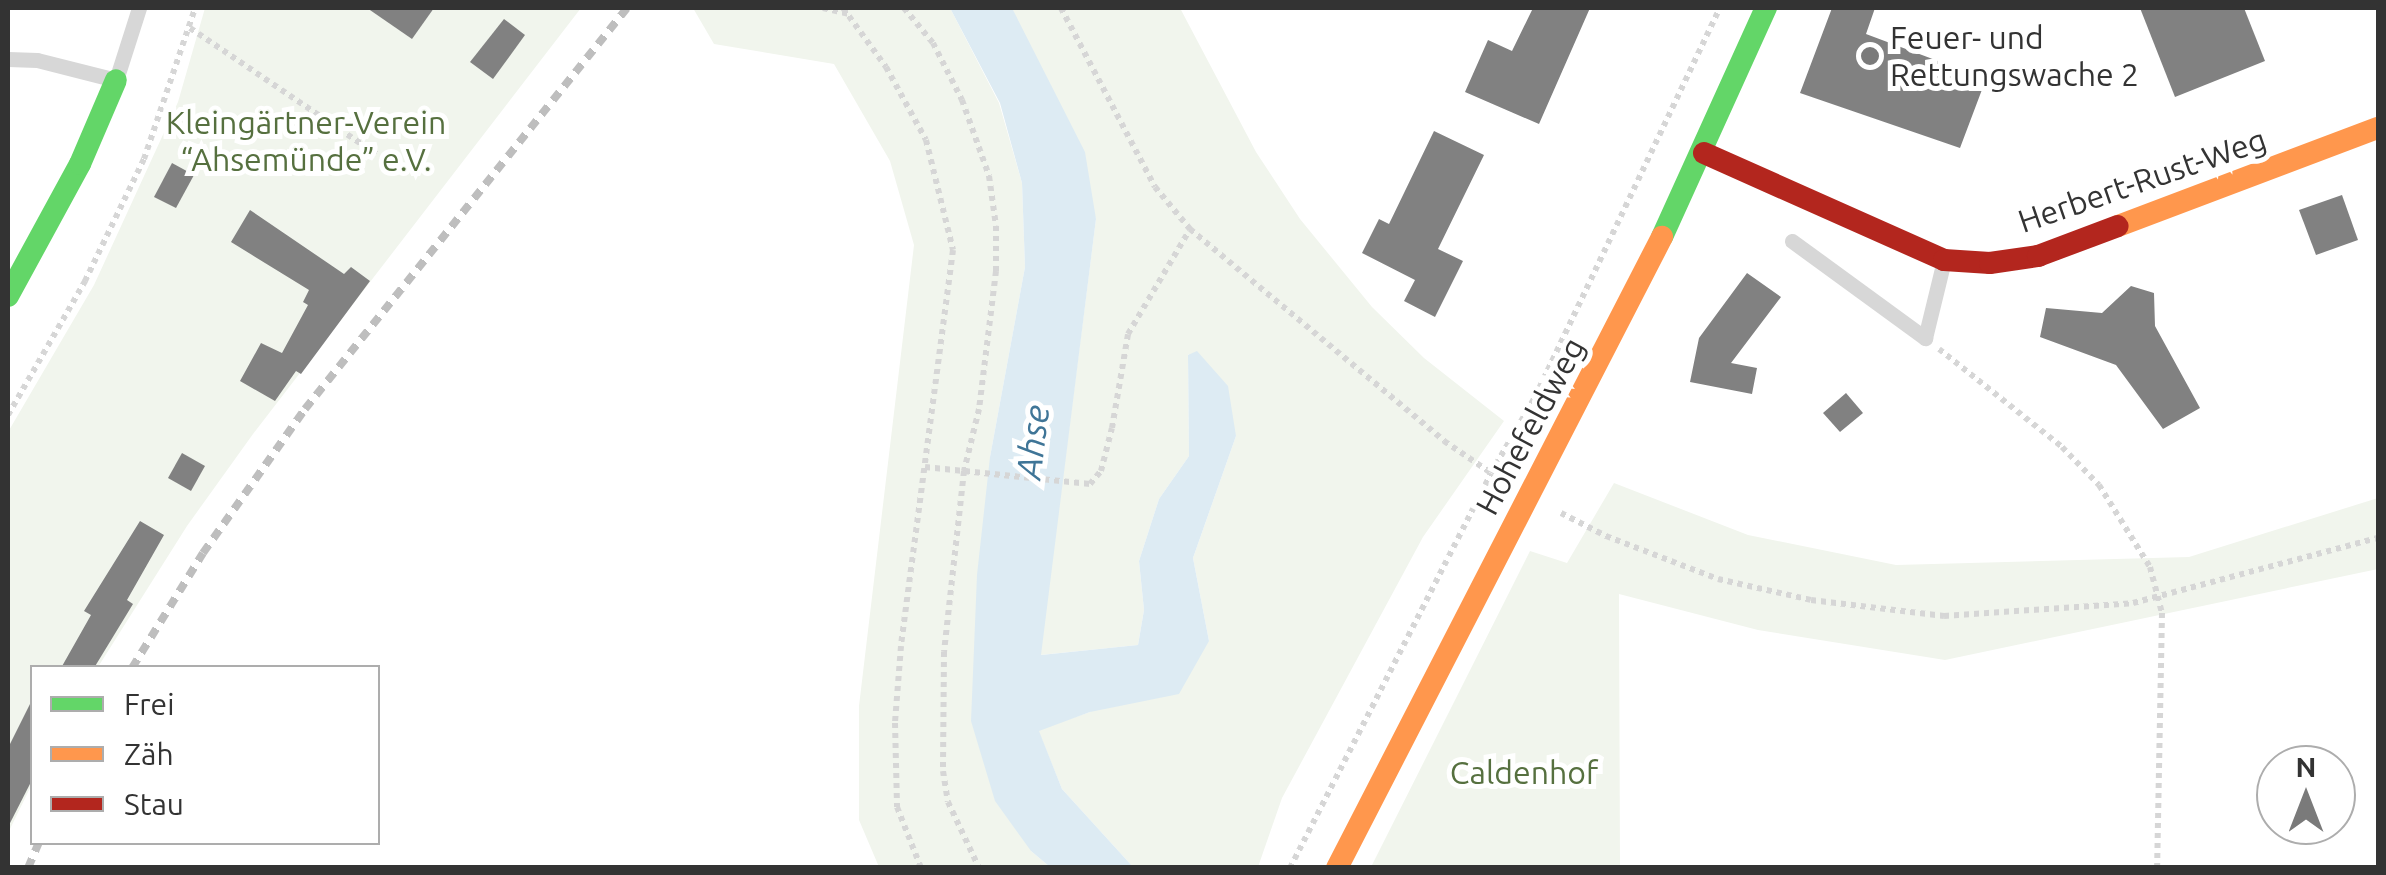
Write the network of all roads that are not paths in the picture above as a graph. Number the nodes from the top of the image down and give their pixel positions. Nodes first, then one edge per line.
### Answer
1 (139, 8) edge
2 (1766, 8) edge
3 (8, 59) edge
4 (116, 80) junction
5 (2378, 128) edge
6 (1704, 153) junction
7 (1792, 241) dead end
8 (1944, 260) junction
9 (8, 296) edge
10 (1337, 868) edge

1 - 4 lane
2 - 6 main road, Hohefeldweg
3 - 4 lane
4 - 9 main road
5 - 8 main road, Herbert-Rust-Weg
6 - 8 main road, Herbert-Rust-Weg
6 - 10 main road, Hohefeldweg
7 - 8 lane

